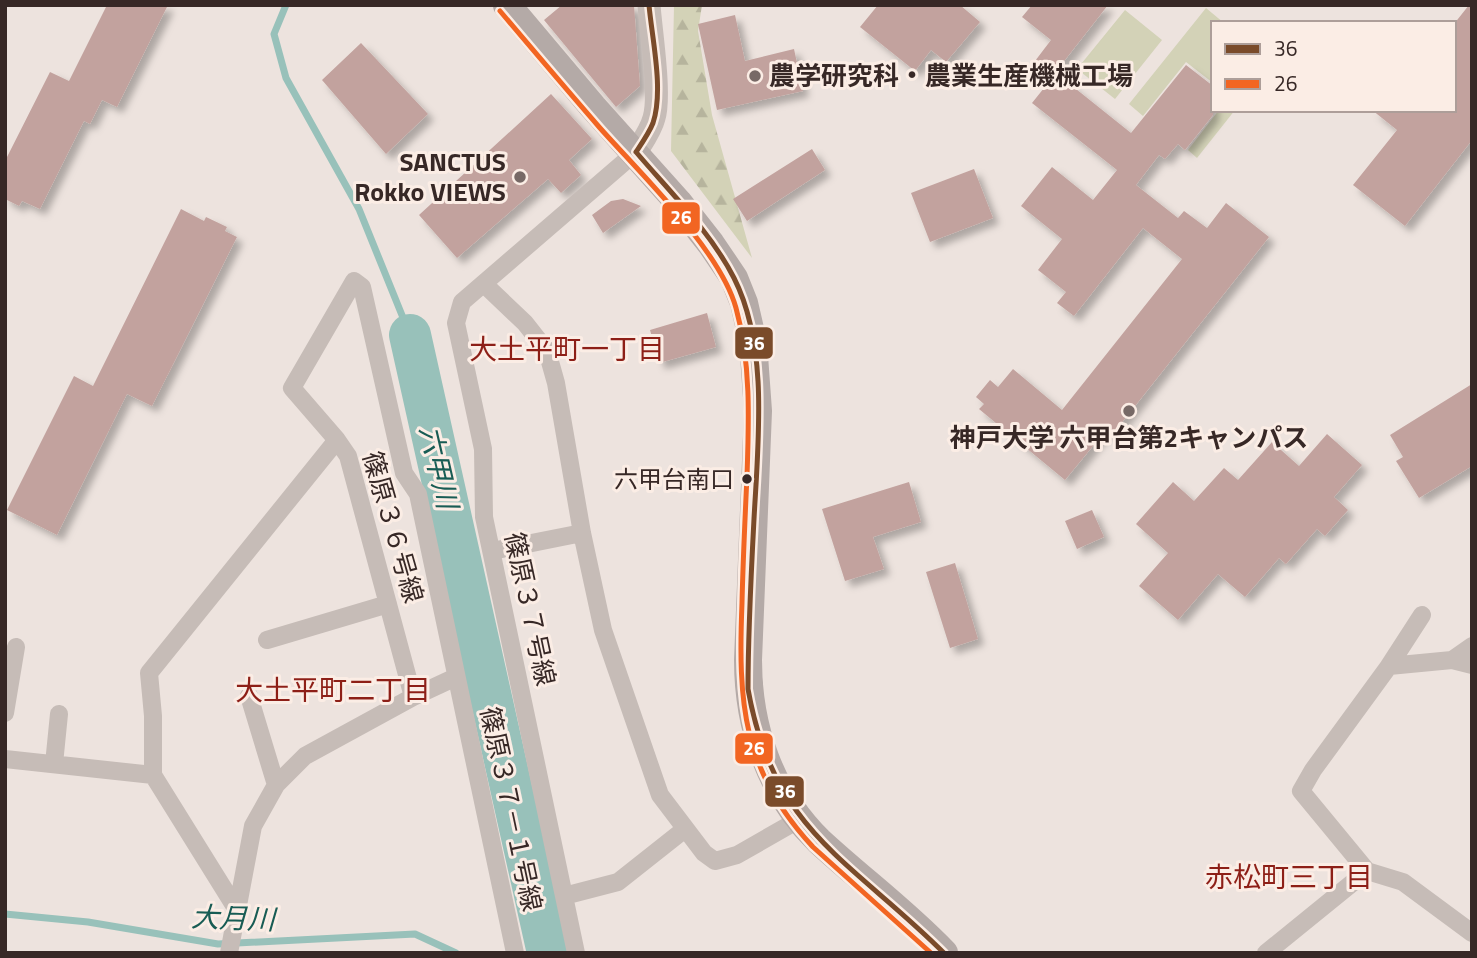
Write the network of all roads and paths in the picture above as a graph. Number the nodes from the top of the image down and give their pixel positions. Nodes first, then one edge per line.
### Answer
1 (507, 5) edge
2 (649, 5) edge
3 (636, 152) junction
4 (354, 281) joint
5 (484, 284) junction
6 (337, 440) junction
7 (582, 533) junction
8 (492, 551) junction
9 (388, 604) junction
10 (1422, 614) dead end
11 (267, 640) dead end
12 (1472, 646) edge
13 (16, 647) dead end
14 (1452, 660) junction
15 (1472, 665) edge
16 (1389, 666) junction
17 (456, 677) junction
18 (249, 696) dead end
19 (413, 697) junction
20 (5, 713) edge
21 (59, 714) dead end
22 (5, 759) edge
23 (54, 764) junction
24 (153, 775) junction
25 (276, 785) junction
26 (800, 819) junction
27 (685, 829) junction
28 (1367, 871) junction
29 (564, 896) junction
30 (237, 910) junction
31 (1472, 933) edge
32 (229, 953) edge
33 (515, 953) edge
34 (576, 953) edge
35 (944, 953) edge
36 (1266, 953) edge

1 - 3 main road
2 - 3 street
3 - 5 street, 篠原３７号線
3 - 26 main road
4 - 6 street, 篠原３６号線
4 - 17 street, 篠原３７－１号線
5 - 7 street
5 - 8 street, 篠原３７号線
6 - 9 street, 篠原３６号線
6 - 24 street
7 - 8 street
7 - 27 street
8 - 29 street, 篠原３７号線
9 - 11 street
9 - 19 street, 篠原３６号線
10 - 16 street
12 - 14 street
13 - 20 street
14 - 15 street
14 - 16 street
16 - 28 street
17 - 19 street
17 - 33 street, 篠原３７－１号線
18 - 25 street
19 - 25 street
21 - 23 street
22 - 23 street
23 - 24 street
24 - 30 street
25 - 30 street
26 - 27 street
26 - 35 main road
27 - 29 street
28 - 31 street
28 - 36 street
29 - 34 street, 篠原３７号線
30 - 32 street

